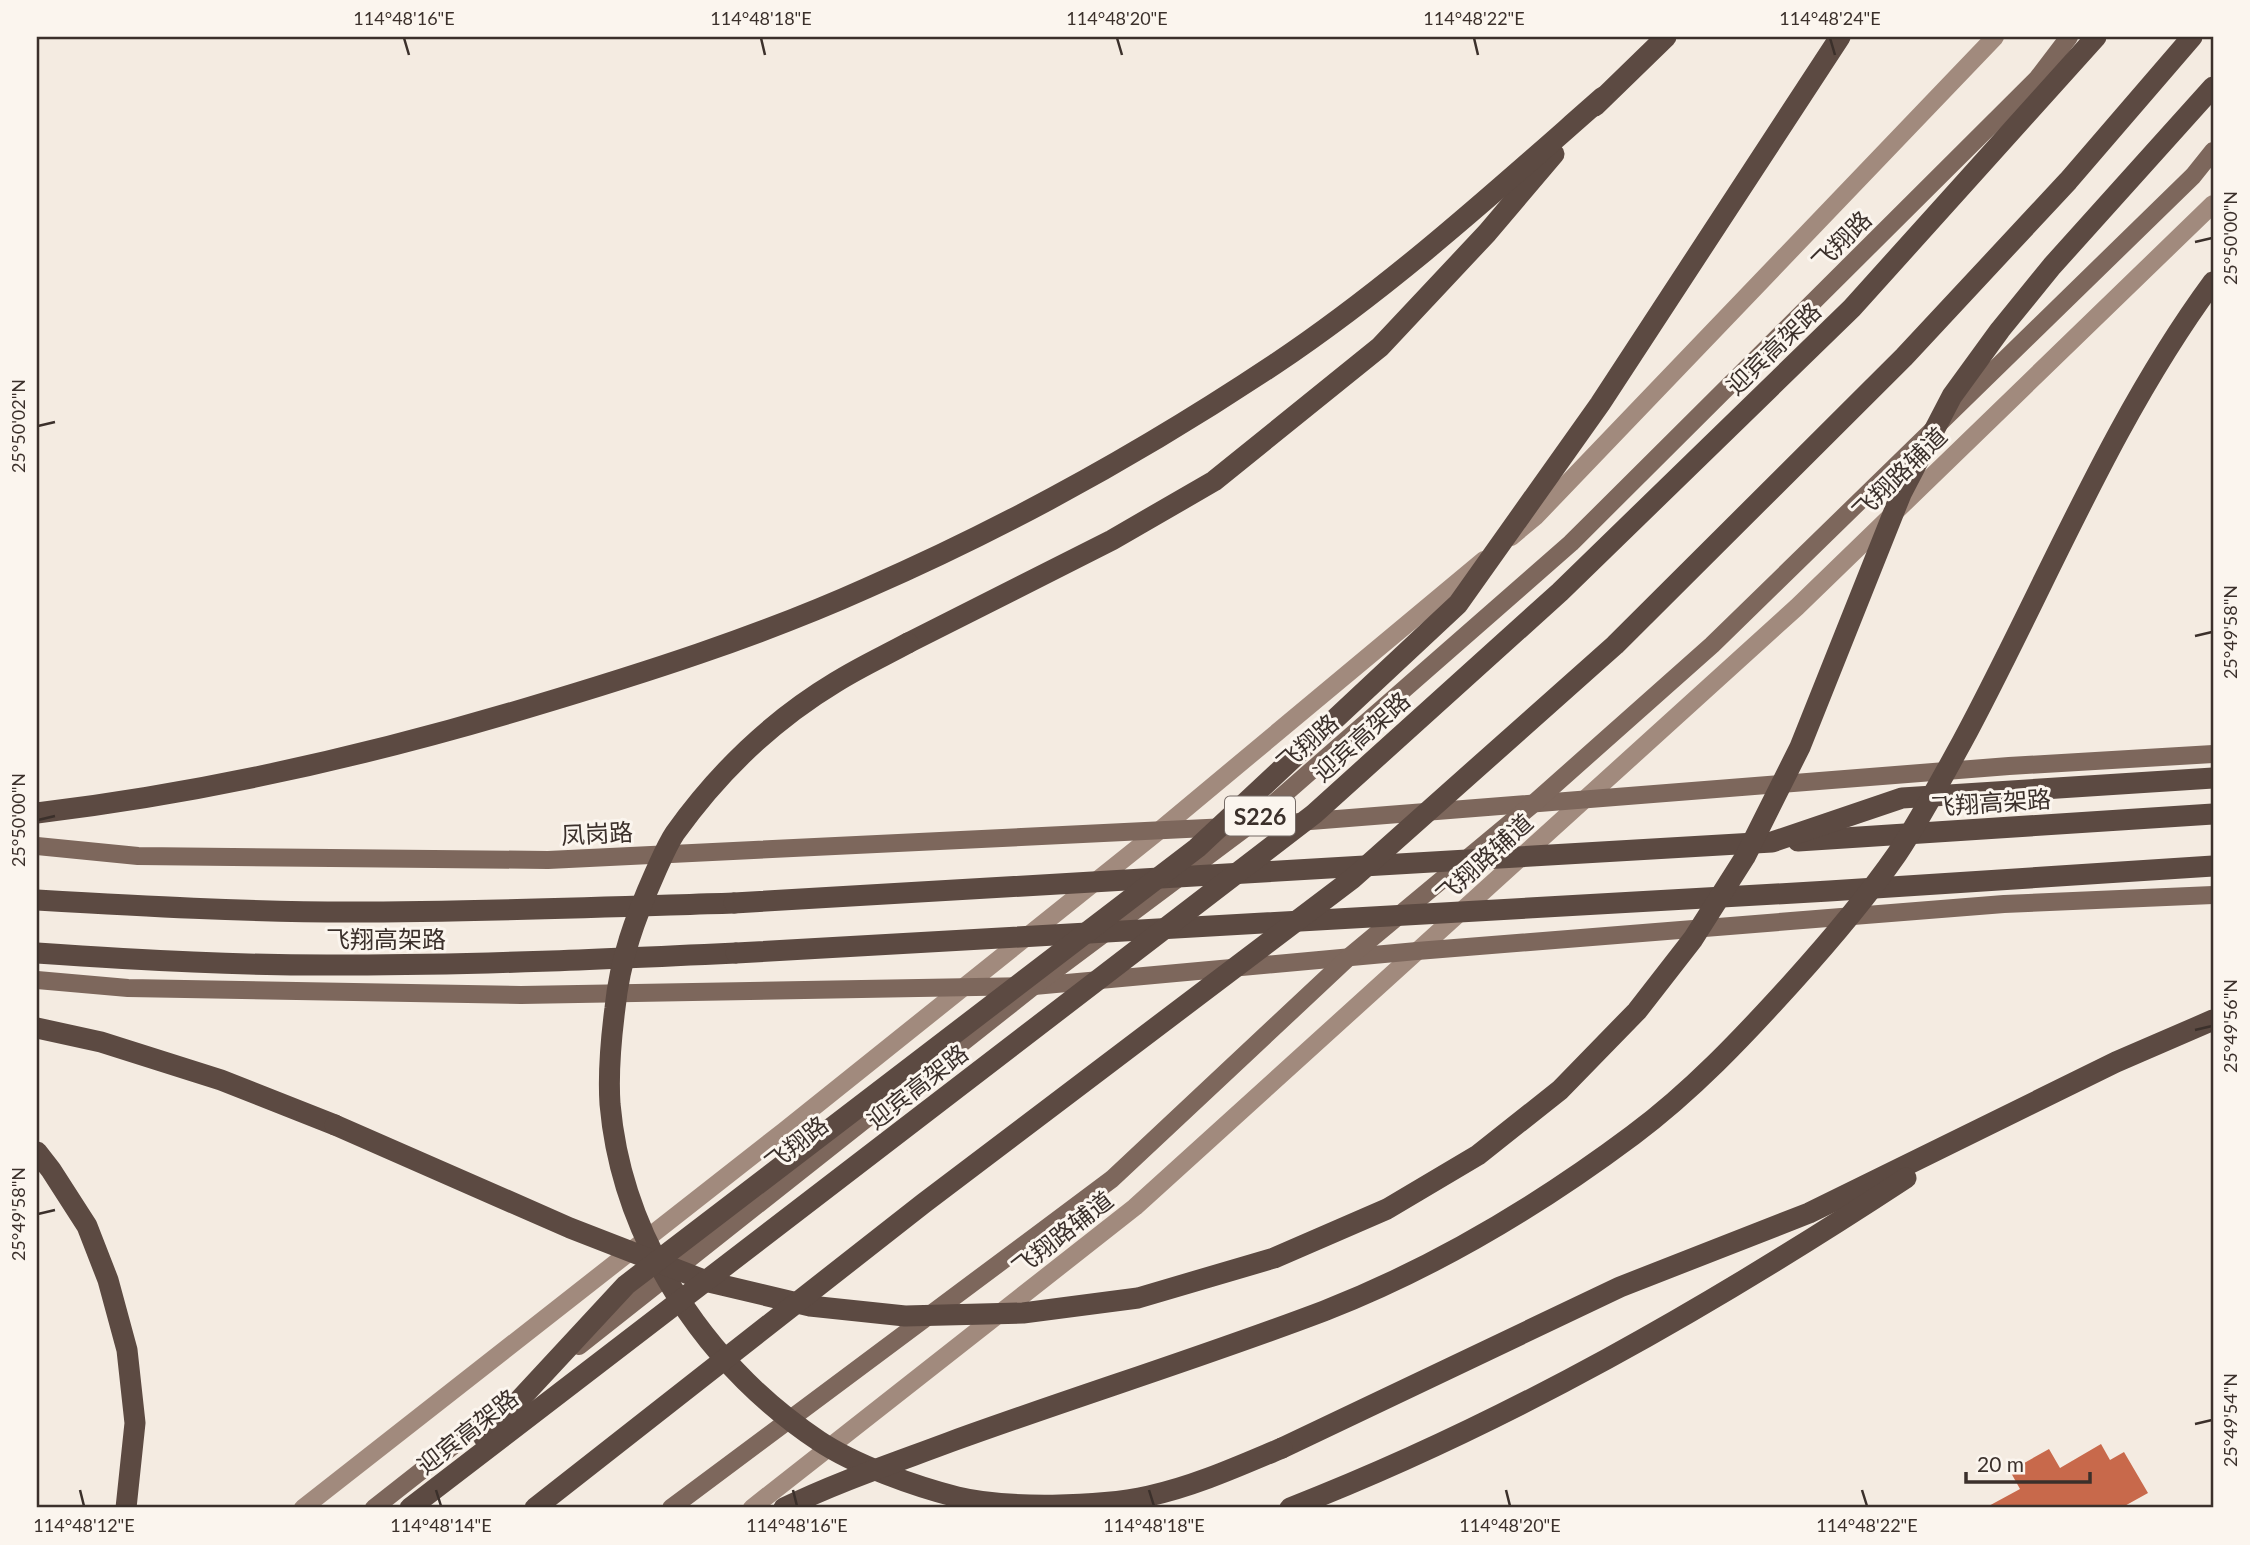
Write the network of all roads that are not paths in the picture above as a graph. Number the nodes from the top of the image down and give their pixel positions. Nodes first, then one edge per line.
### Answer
1 (1667, 37) edge
2 (1840, 37) edge
3 (1995, 37) edge
4 (2069, 37) edge
5 (2096, 37) edge
6 (2192, 37) edge
7 (2213, 87) edge
8 (1603, 97) junction
9 (2213, 151) edge
10 (2213, 204) edge
11 (2213, 282) edge
12 (2213, 754) edge
13 (2213, 778) edge
14 (1585, 799) junction
15 (1532, 804) junction
16 (37, 813) edge
17 (2213, 814) edge
18 (1248, 826) junction
19 (1160, 830) junction
20 (1772, 842) junction
21 (37, 846) edge
22 (2213, 866) edge
23 (2213, 895) edge
24 (37, 900) edge
25 (1417, 951) junction
26 (37, 953) edge
27 (1349, 957) junction
28 (37, 980) edge
29 (1034, 985) junction
30 (964, 986) junction
31 (2213, 1020) edge
32 (37, 1028) edge
33 (1981, 1128) junction
34 (37, 1152) edge
35 (442, 1483) junction
36 (126, 1508) edge
37 (303, 1508) edge
38 (374, 1508) edge
39 (410, 1508) edge
40 (535, 1508) edge
41 (671, 1508) edge
42 (752, 1508) edge
43 (784, 1508) edge
44 (1290, 1508) edge

1 - 8 highway
2 - 35 highway, bridge
3 - 19 street
4 - 18 main road, 飞翔路 / S226
5 - 35 highway, 迎宾高架路, bridge
6 - 40 highway, bridge
7 - 32 highway, bridge
8 - 16 highway
8 - 33 highway, bridge
9 - 15 main road
10 - 14 street, 飞翔路辅道
11 - 43 highway, bridge
12 - 14 main road, 凤岗路
13 - 20 highway, bridge
14 - 15 main road, 凤岗路
14 - 25 street, 飞翔路辅道
15 - 18 main road, 凤岗路
15 - 27 main road
17 - 20 highway, 飞翔高架路, bridge
18 - 19 main road, 凤岗路
18 - 29 main road, 飞翔路 / S226
19 - 21 main road, 凤岗路
19 - 30 street
20 - 24 highway, 飞翔高架路, bridge
22 - 26 highway, 飞翔高架路, bridge
23 - 25 main road
25 - 27 main road
25 - 42 street, 飞翔路辅道
27 - 29 main road
27 - 41 main road
28 - 30 main road
29 - 30 main road
29 - 38 main road, 飞翔路 / S226
30 - 37 street
31 - 33 highway
33 - 44 highway
34 - 36 highway
35 - 39 highway, 迎宾高架路, bridge

